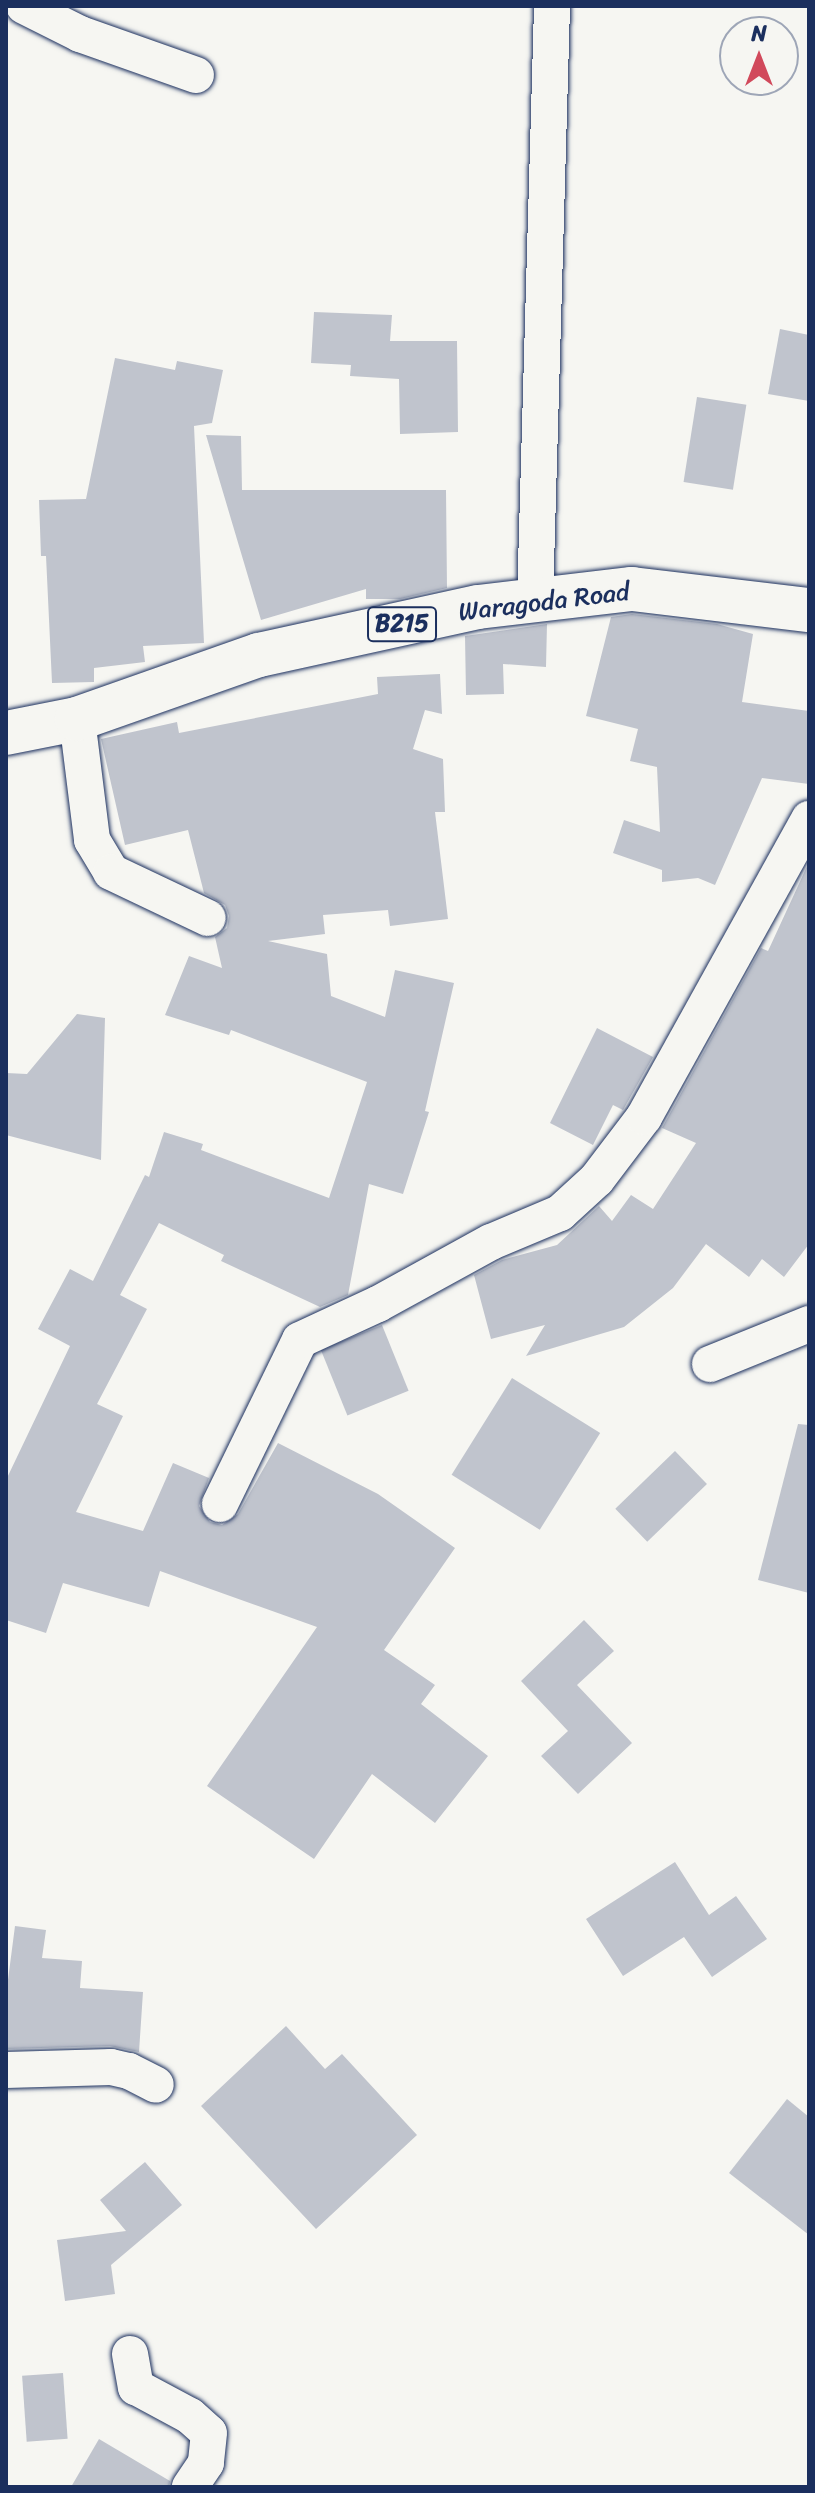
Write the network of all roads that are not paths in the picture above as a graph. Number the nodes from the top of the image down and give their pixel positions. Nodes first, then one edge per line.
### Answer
1 (24, 6) edge
2 (552, 6) edge
3 (196, 75) dead end
4 (535, 601) junction
5 (809, 610) edge
6 (77, 719) junction
7 (6, 733) edge
8 (809, 819) edge
9 (208, 918) dead end
10 (809, 1324) edge
11 (710, 1364) dead end
12 (220, 1504) dead end
13 (6, 2070) edge
14 (156, 2085) dead end
15 (130, 2354) dead end
16 (190, 2487) edge

1 - 3 street
2 - 4 street
4 - 5 main road, Waragoda Road / B215
4 - 6 main road, Waragoda Road / B215
6 - 7 main road, Waragoda Road / B215
6 - 9 street
8 - 12 street
10 - 11 street
13 - 14 street
15 - 16 street

